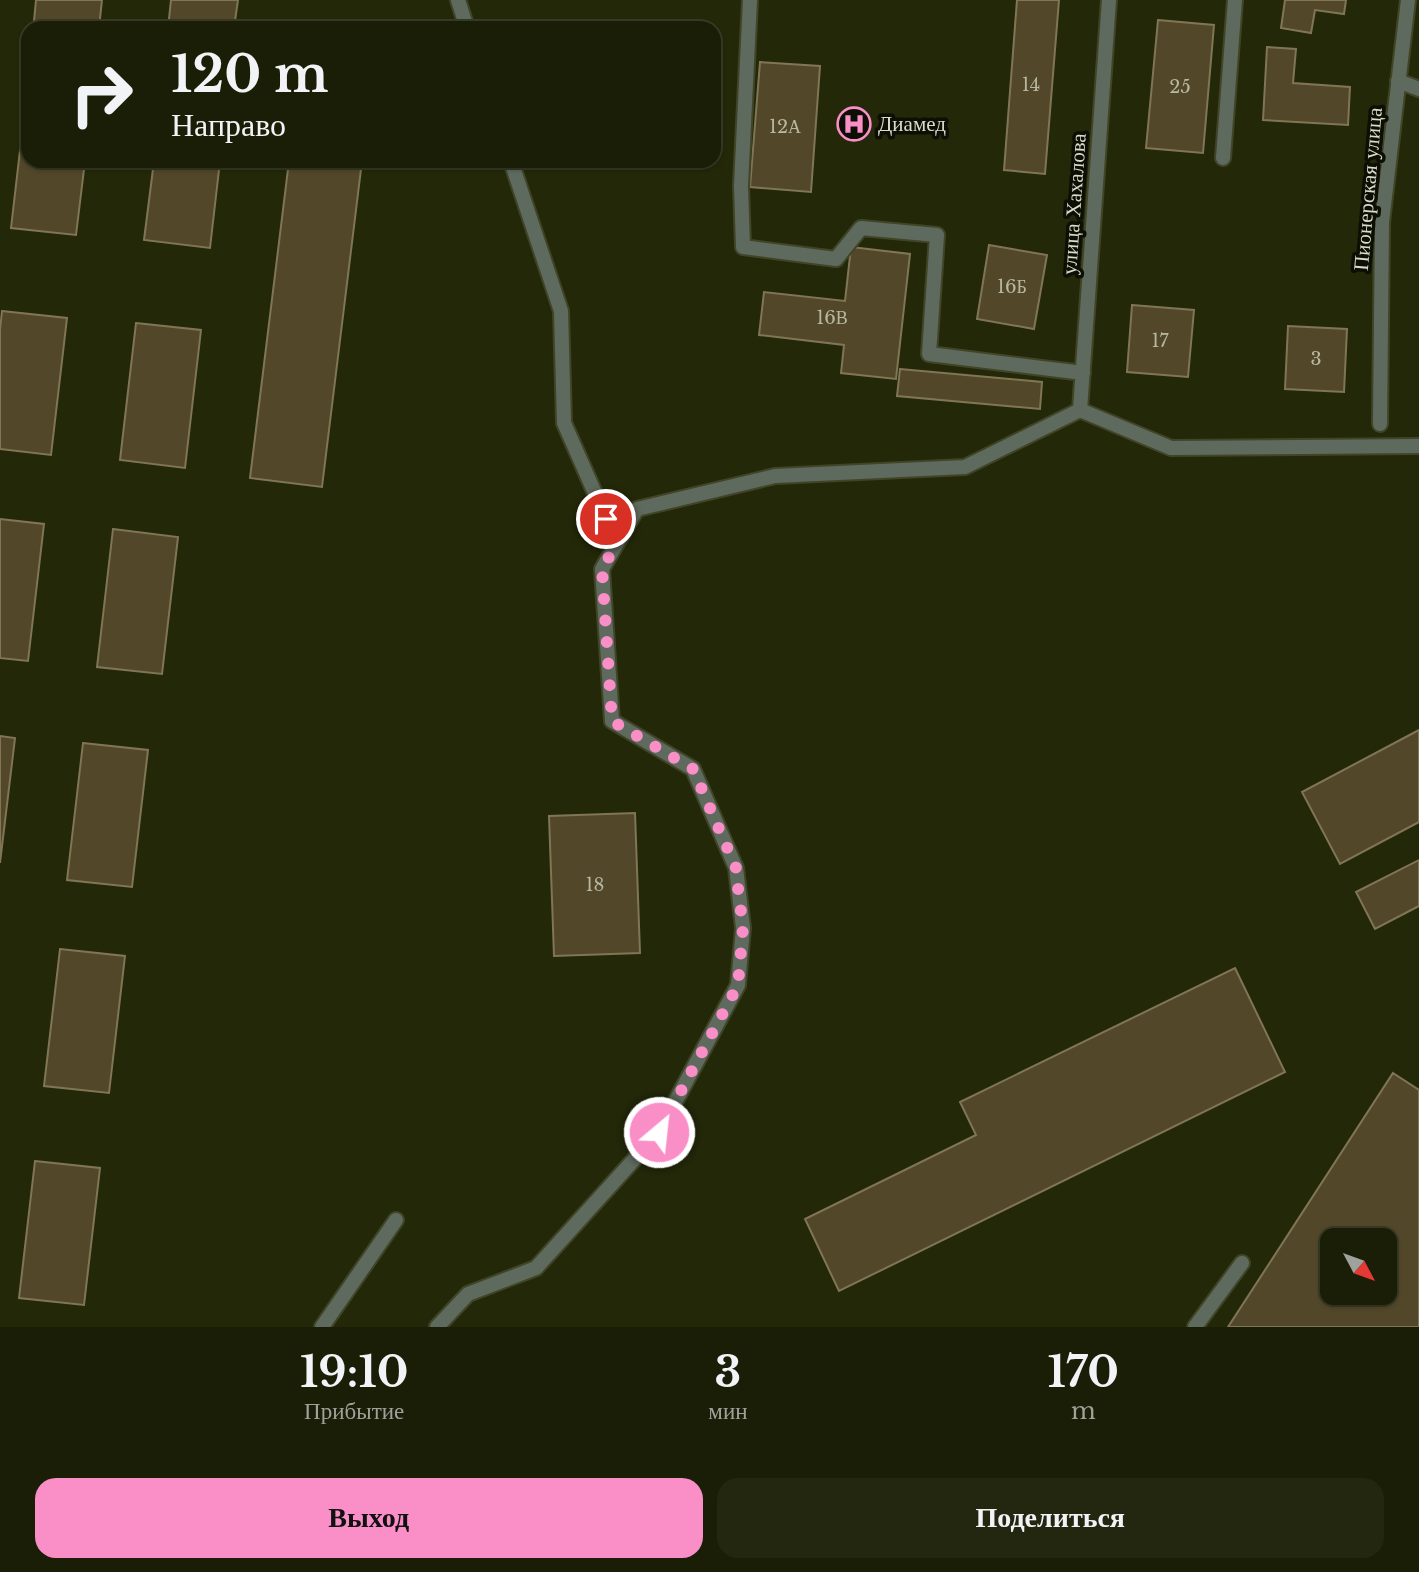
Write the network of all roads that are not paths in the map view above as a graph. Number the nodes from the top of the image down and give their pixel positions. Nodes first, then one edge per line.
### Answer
1 (458, 0) edge
2 (750, 0) edge
3 (1109, 0) edge
4 (1235, 0) edge
5 (1408, 0) edge
6 (465, 21) edge
7 (1398, 81) junction
8 (1419, 89) edge
9 (1223, 158) dead end
10 (513, 168) edge
11 (1083, 373) junction
12 (1080, 410) junction
13 (1380, 424) dead end
14 (1419, 446) edge
15 (617, 543) junction
16 (396, 1220) dead end
17 (1242, 1263) dead end
18 (322, 1327) edge
19 (437, 1327) edge
20 (1195, 1327) edge

1 - 6 street
2 - 11 street
3 - 11 street, улица Хахалова
4 - 9 street
5 - 7 street, Пионерская улица
7 - 8 street
7 - 13 street, Пионерская улица
10 - 15 street
11 - 12 street, улица Хахалова
12 - 14 street
12 - 15 street
15 - 19 street
16 - 18 street
17 - 20 street

